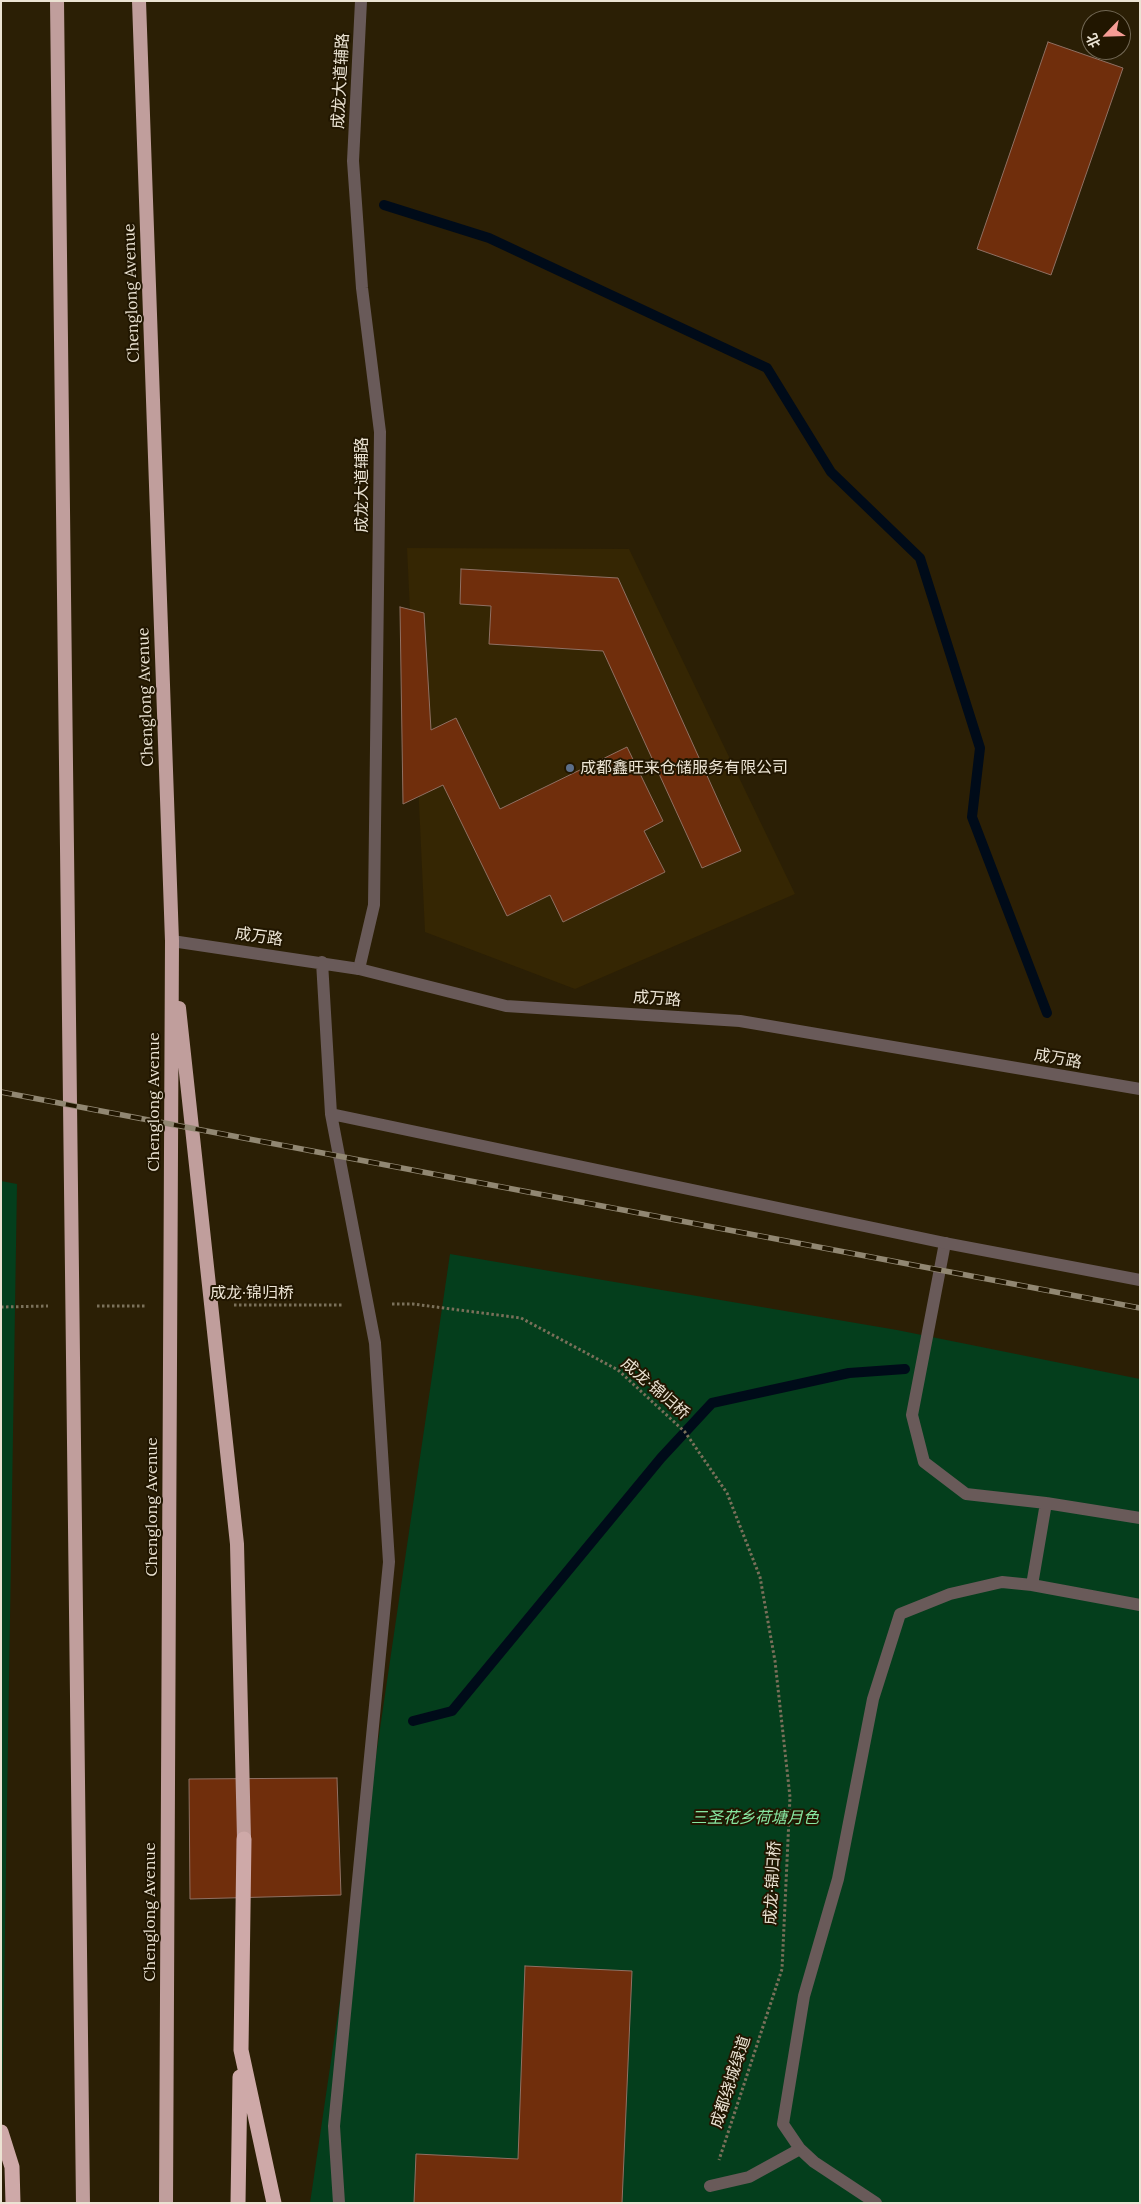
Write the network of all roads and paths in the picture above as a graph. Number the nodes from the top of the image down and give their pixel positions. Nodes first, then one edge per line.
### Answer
1 (57, 1) edge
2 (139, 1) edge
3 (361, 1) edge
4 (172, 941) junction
5 (322, 962) junction
6 (359, 969) junction
7 (1140, 1089) edge
8 (331, 1114) junction
9 (944, 1243) junction
10 (1140, 1280) edge
11 (384, 1304) dead end
12 (227, 1305) dead end
13 (344, 1305) dead end
14 (50, 1306) dead end
15 (90, 1306) dead end
16 (148, 1306) dead end
17 (1, 1307) edge
18 (1046, 1503) junction
19 (1140, 1518) edge
20 (1032, 1585) junction
21 (1140, 1605) edge
22 (244, 1839) joint
23 (782, 1969) joint
24 (241, 2050) junction
25 (1, 2132) edge
26 (800, 2150) junction
27 (710, 2186) joint
28 (12, 2203) edge
29 (83, 2203) edge
30 (166, 2203) edge
31 (238, 2203) edge
32 (274, 2203) edge
33 (339, 2203) edge
34 (876, 2203) edge

1 - 29 highway
2 - 4 highway, Chenglong Avenue
3 - 6 street, 成龙大道辅路
4 - 5 street, 成万路
4 - 22 highway
4 - 30 highway, Chenglong Avenue
5 - 6 street, 成万路
5 - 8 street
6 - 7 street, 成万路
8 - 9 street
8 - 33 street
9 - 10 street
9 - 18 street
11 - 23 path, 成龙·锦归桥
12 - 13 path, 成龙·锦归桥
14 - 17 path
15 - 16 path
18 - 19 street
18 - 20 street
20 - 21 street
20 - 26 street
22 - 24 highway
23 - 27 path, 成都绕城绿道
24 - 31 highway
24 - 32 highway
25 - 28 highway
26 - 27 street
26 - 34 street

